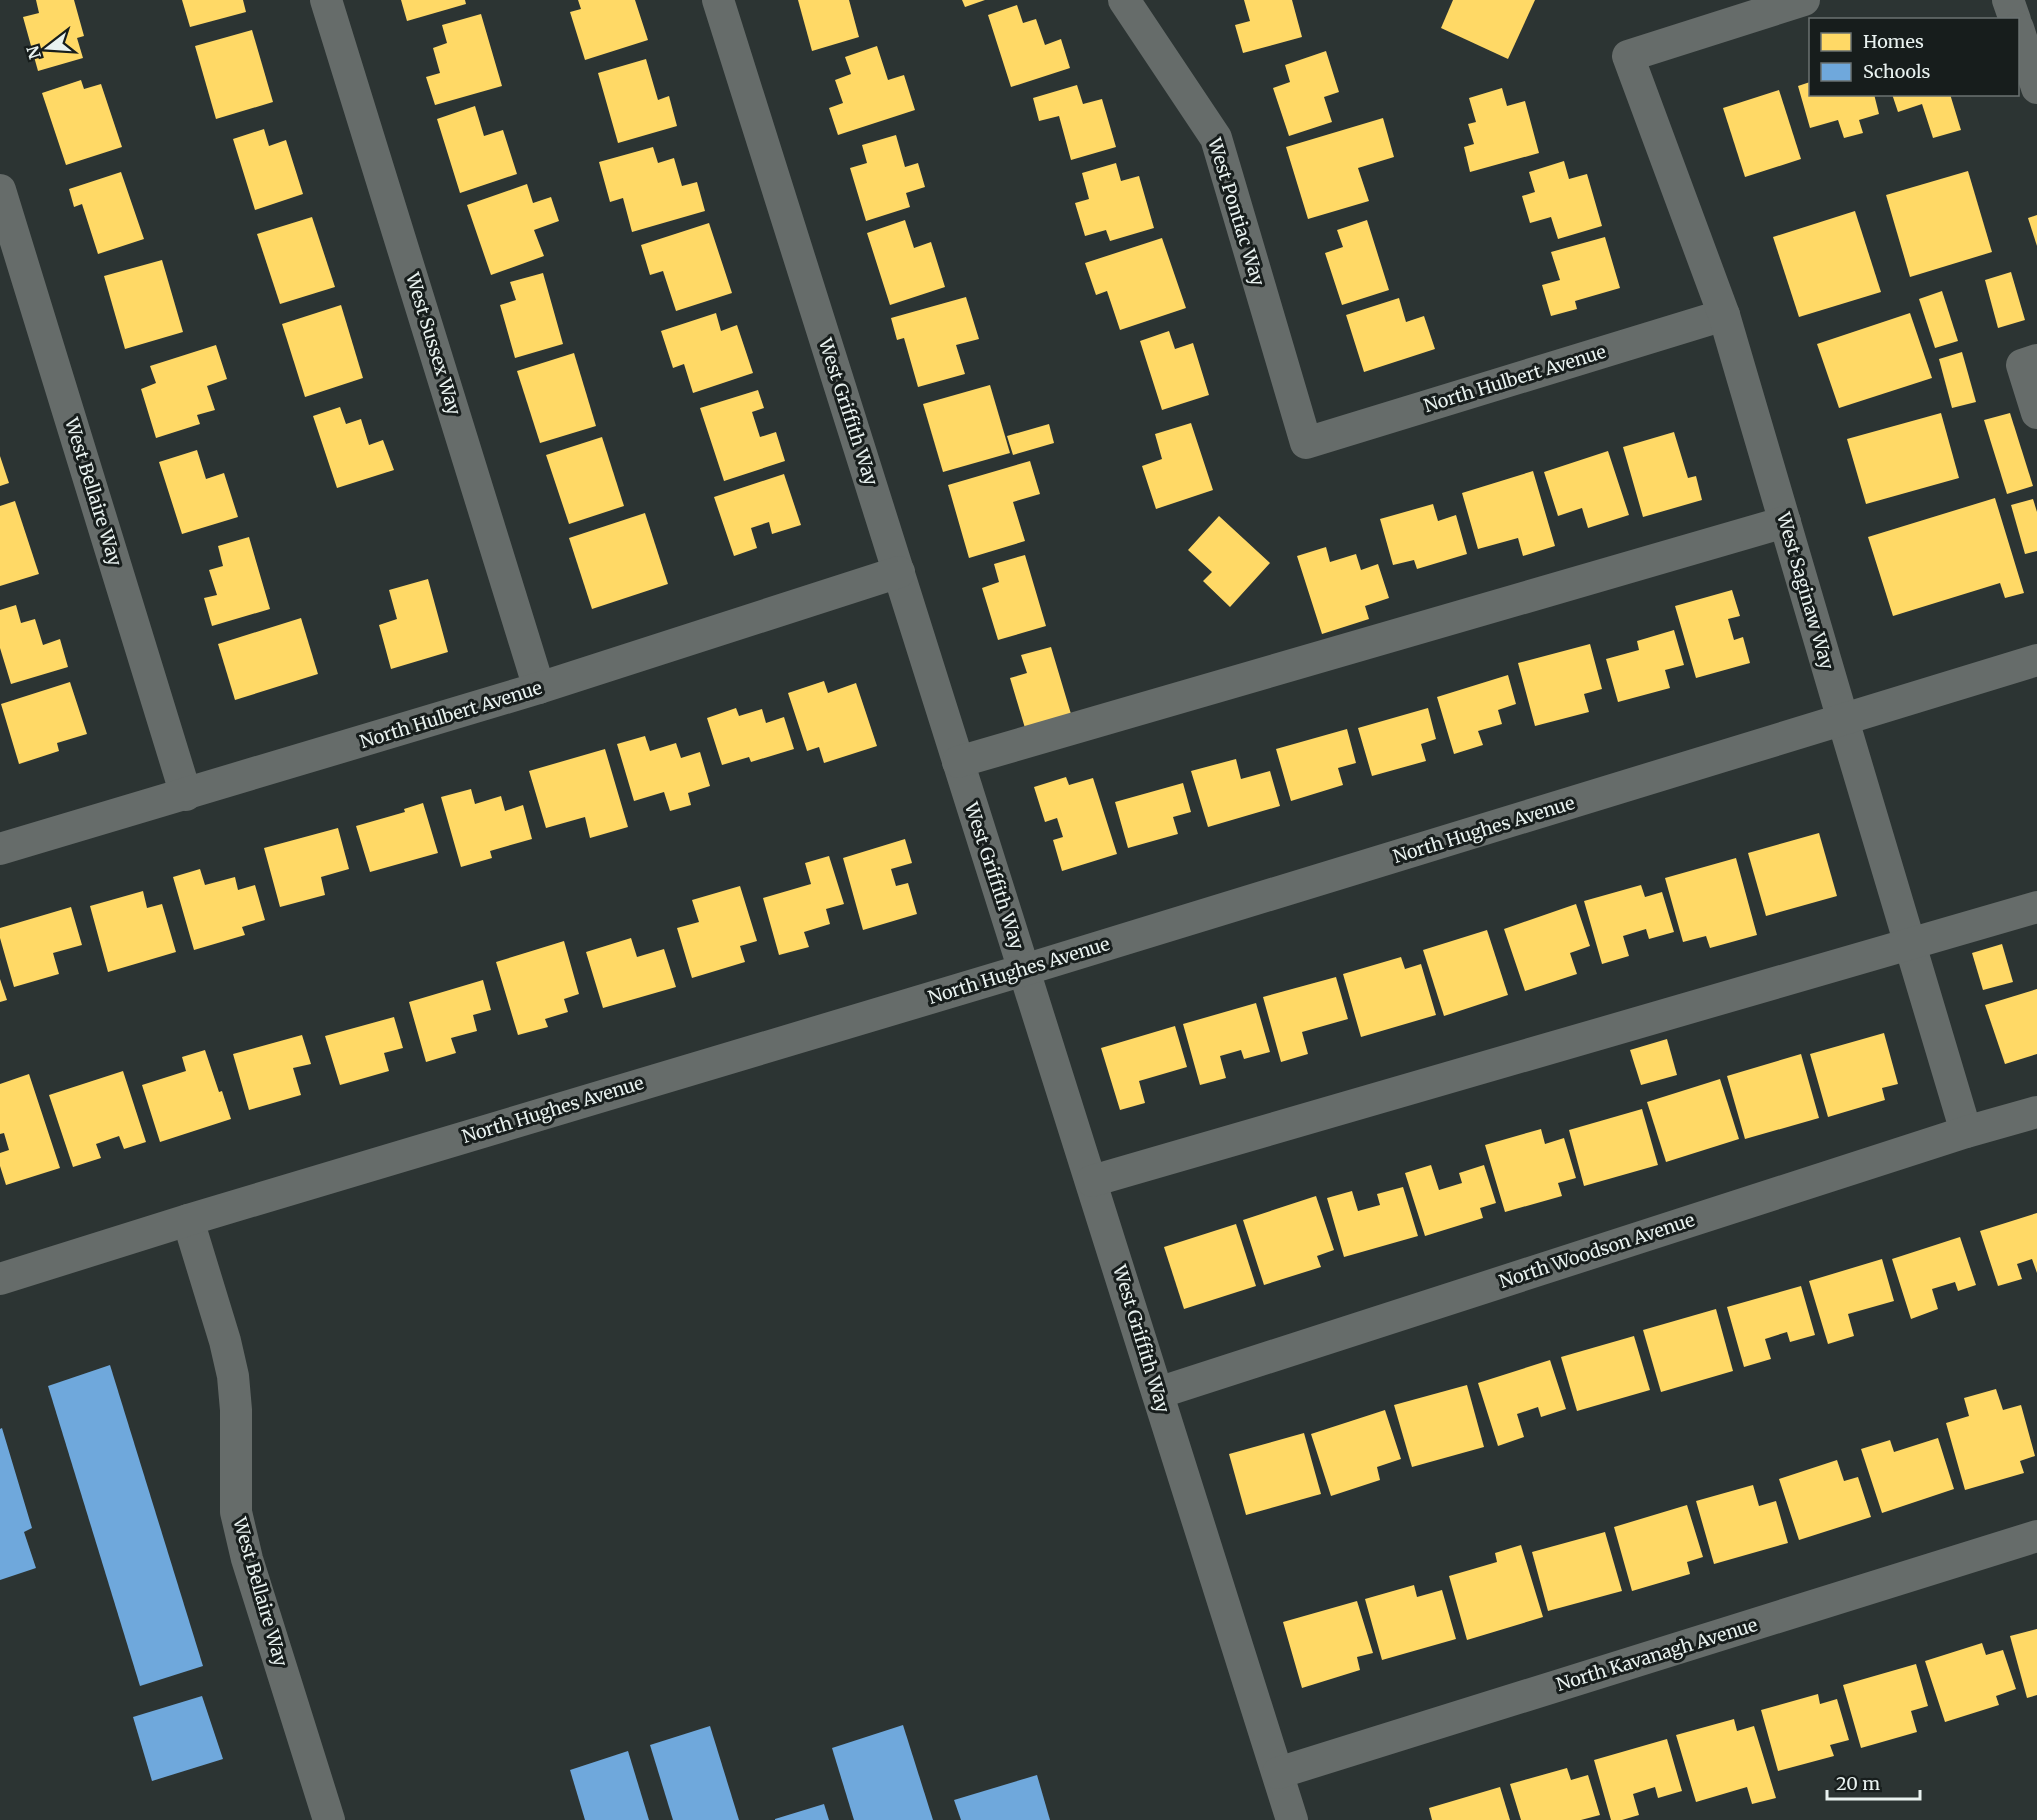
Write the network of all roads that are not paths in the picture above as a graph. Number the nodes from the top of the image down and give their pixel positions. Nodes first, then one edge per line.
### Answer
1 (326, 0) edge
2 (718, 0) edge
3 (1124, 0) edge
4 (1804, 0) edge
5 (2008, 0) edge
6 (2013, 18) edge
7 (2019, 31) edge
8 (2037, 88) edge
9 (0, 190) edge
10 (1724, 315) junction
11 (2037, 360) edge
12 (2037, 414) edge
13 (1306, 443) joint
14 (1785, 522) junction
15 (899, 573) junction
16 (2037, 660) edge
17 (539, 688) junction
18 (1843, 720) junction
19 (958, 762) junction
20 (186, 795) junction
21 (0, 849) edge
22 (2037, 907) edge
23 (1911, 945) junction
24 (1024, 970) junction
25 (2037, 1112) edge
26 (1966, 1132) junction
27 (1092, 1181) junction
28 (188, 1220) junction
29 (0, 1279) edge
30 (1158, 1393) junction
31 (2037, 1536) edge
32 (1278, 1773) junction
33 (329, 1820) edge
34 (1292, 1820) edge

1 - 17 street, West Sussex Way
2 - 15 street, West Griffith Way
3 - 13 street, West Pontiac Way
4 - 10 street, West Saginaw Way
5 - 6 street
7 - 8 street
9 - 20 street, West Bellaire Way
10 - 13 street, North Hulbert Avenue
10 - 14 street, West Saginaw Way
11 - 12 street
14 - 18 street, West Saginaw Way
14 - 19 street
15 - 17 street, North Hulbert Avenue
15 - 19 street, West Griffith Way
16 - 18 street, North Hughes Avenue
17 - 20 street, North Hulbert Avenue
18 - 23 street, West Saginaw Way
18 - 24 street, North Hughes Avenue
19 - 24 street, West Griffith Way
20 - 21 street, North Hulbert Avenue
22 - 23 street
23 - 26 street, West Saginaw Way
23 - 27 street
24 - 27 street, West Griffith Way
24 - 28 street, North Hughes Avenue
25 - 26 street, North Woodson Avenue
26 - 30 street, North Woodson Avenue
27 - 30 street, West Griffith Way
28 - 29 street, North Hughes Avenue
28 - 33 street, West Bellaire Way
30 - 32 street, West Griffith Way
31 - 32 street, North Kavanagh Avenue
32 - 34 street, West Griffith Way

